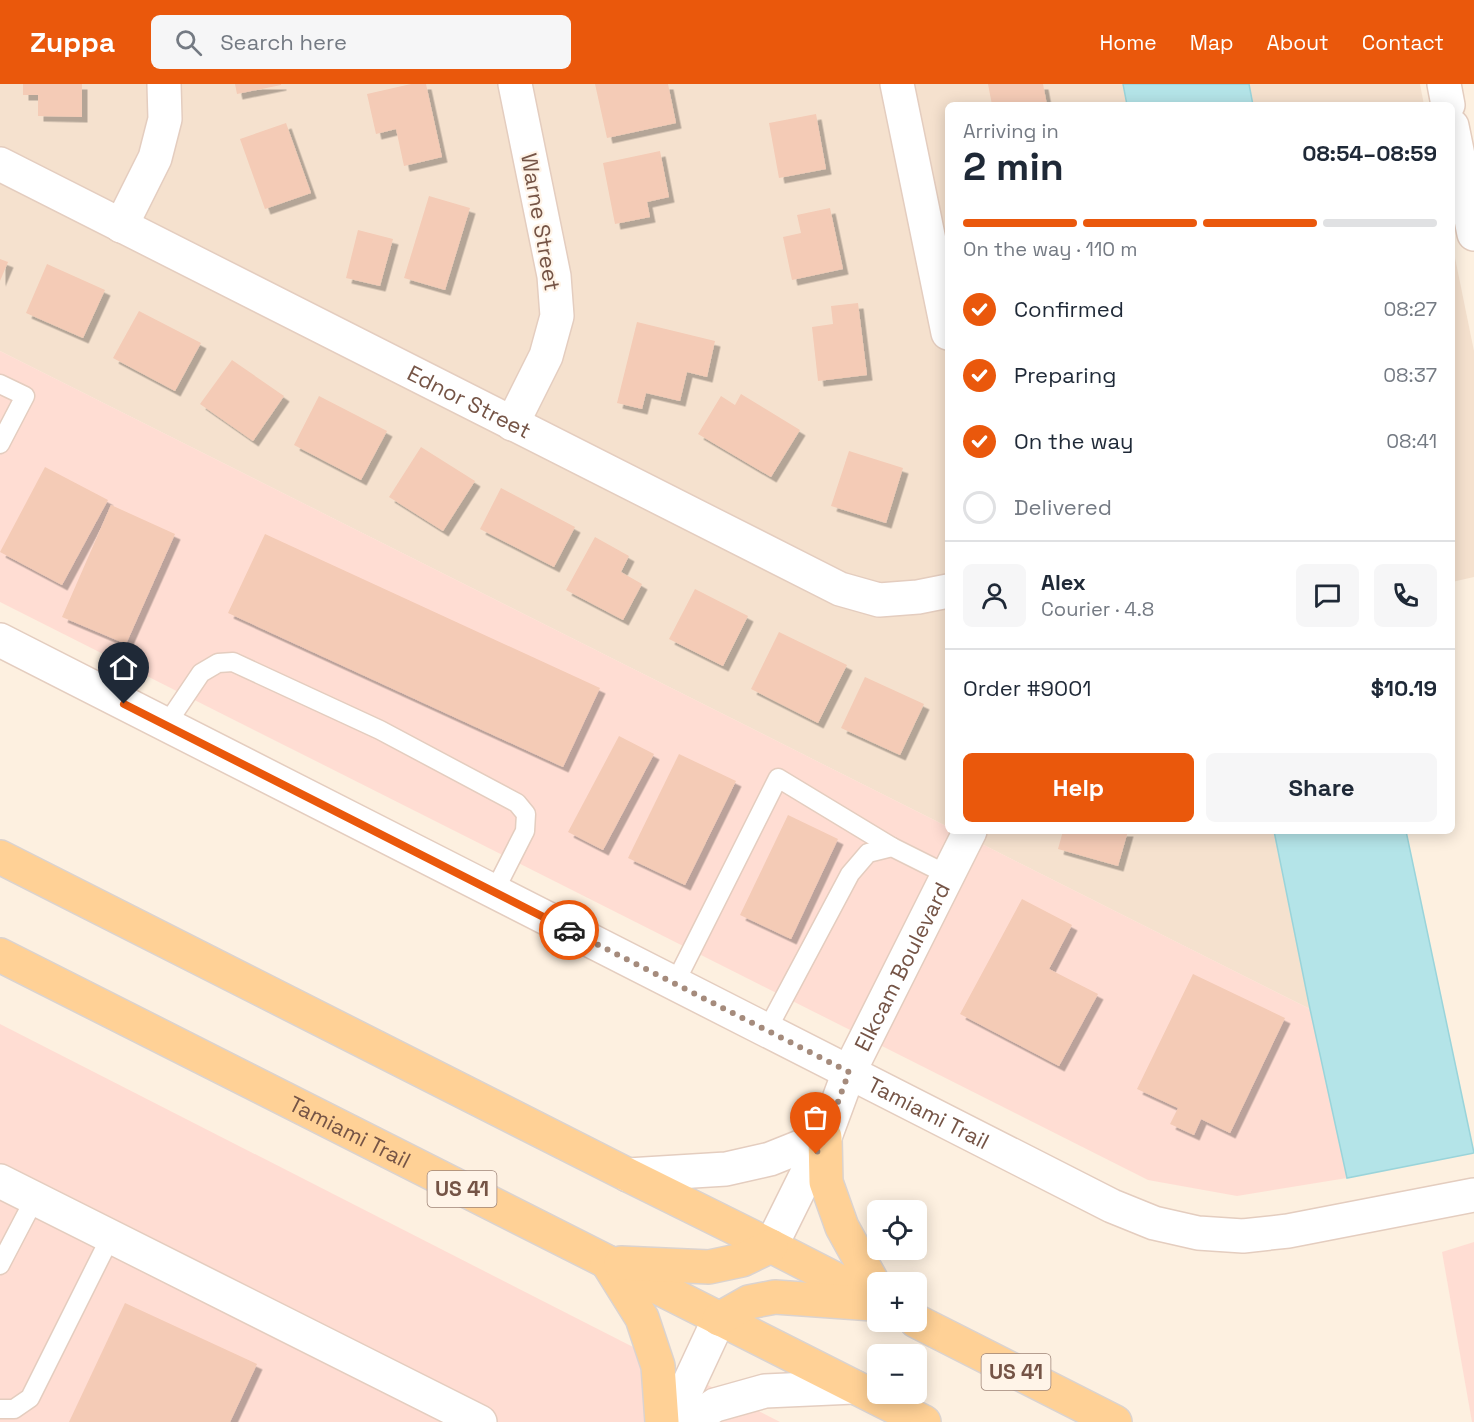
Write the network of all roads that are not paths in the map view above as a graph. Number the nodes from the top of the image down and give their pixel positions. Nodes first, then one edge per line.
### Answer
1 (164, 84) edge
2 (515, 84) edge
3 (897, 84) edge
4 (1444, 84) edge
5 (1447, 102) edge
6 (1455, 141) edge
7 (0, 164) edge
8 (121, 226) junction
9 (1474, 234) edge
10 (945, 318) edge
11 (0, 384) edge
12 (512, 424) junction
13 (0, 444) edge
14 (945, 592) edge
15 (0, 640) edge
16 (166, 725) junction
17 (968, 834) edge
18 (892, 847) junction
19 (0, 857) edge
20 (948, 875) junction
21 (494, 892) junction
22 (0, 955) edge
23 (675, 983) junction
24 (767, 1030) junction
25 (849, 1072) junction
26 (825, 1137) junction
27 (628, 1175) junction
28 (0, 1181) edge
29 (1474, 1195) edge
30 (35, 1198) junction
31 (111, 1236) junction
32 (771, 1245) junction
33 (607, 1262) junction
34 (0, 1265) edge
35 (867, 1272) edge
36 (867, 1297) edge
37 (867, 1302) edge
38 (719, 1319) junction
39 (927, 1327) edge
40 (854, 1387) junction
41 (0, 1409) edge
42 (480, 1422) edge
43 (662, 1422) edge
44 (671, 1422) edge
45 (689, 1422) edge
46 (924, 1422) edge
47 (1115, 1422) edge

1 - 8 street
2 - 12 street, Warne Street
3 - 10 street
4 - 5 street
6 - 9 street
7 - 8 street, Ednor Street
8 - 12 street, Ednor Street
11 - 13 lane
12 - 14 street, Ednor Street
15 - 16 street, Tamiami Trail
16 - 21 street, Tamiami Trail
16 - 21 lane
17 - 20 street, Elkcam Boulevard
18 - 20 lane
18 - 23 lane
18 - 24 lane
19 - 27 main road
20 - 25 street, Elkcam Boulevard
21 - 23 street, Tamiami Trail
22 - 33 main road, Tamiami Trail / US 41
23 - 24 street, Tamiami Trail
24 - 25 street, Tamiami Trail
25 - 26 street, Elkcam Boulevard
25 - 29 street, Tamiami Trail
26 - 27 street
26 - 32 street, Elkcam Boulevard
26 - 35 main road
27 - 32 main road
28 - 30 street
30 - 31 street
30 - 34 lane
31 - 41 lane
31 - 42 street
32 - 33 main road
32 - 36 main road
33 - 38 main road, Tamiami Trail / US 41
33 - 43 main road
37 - 38 main road
38 - 40 main road, Tamiami Trail / US 41
38 - 44 street
39 - 47 main road, US 41
40 - 45 street
40 - 46 main road, Tamiami Trail / US 41

